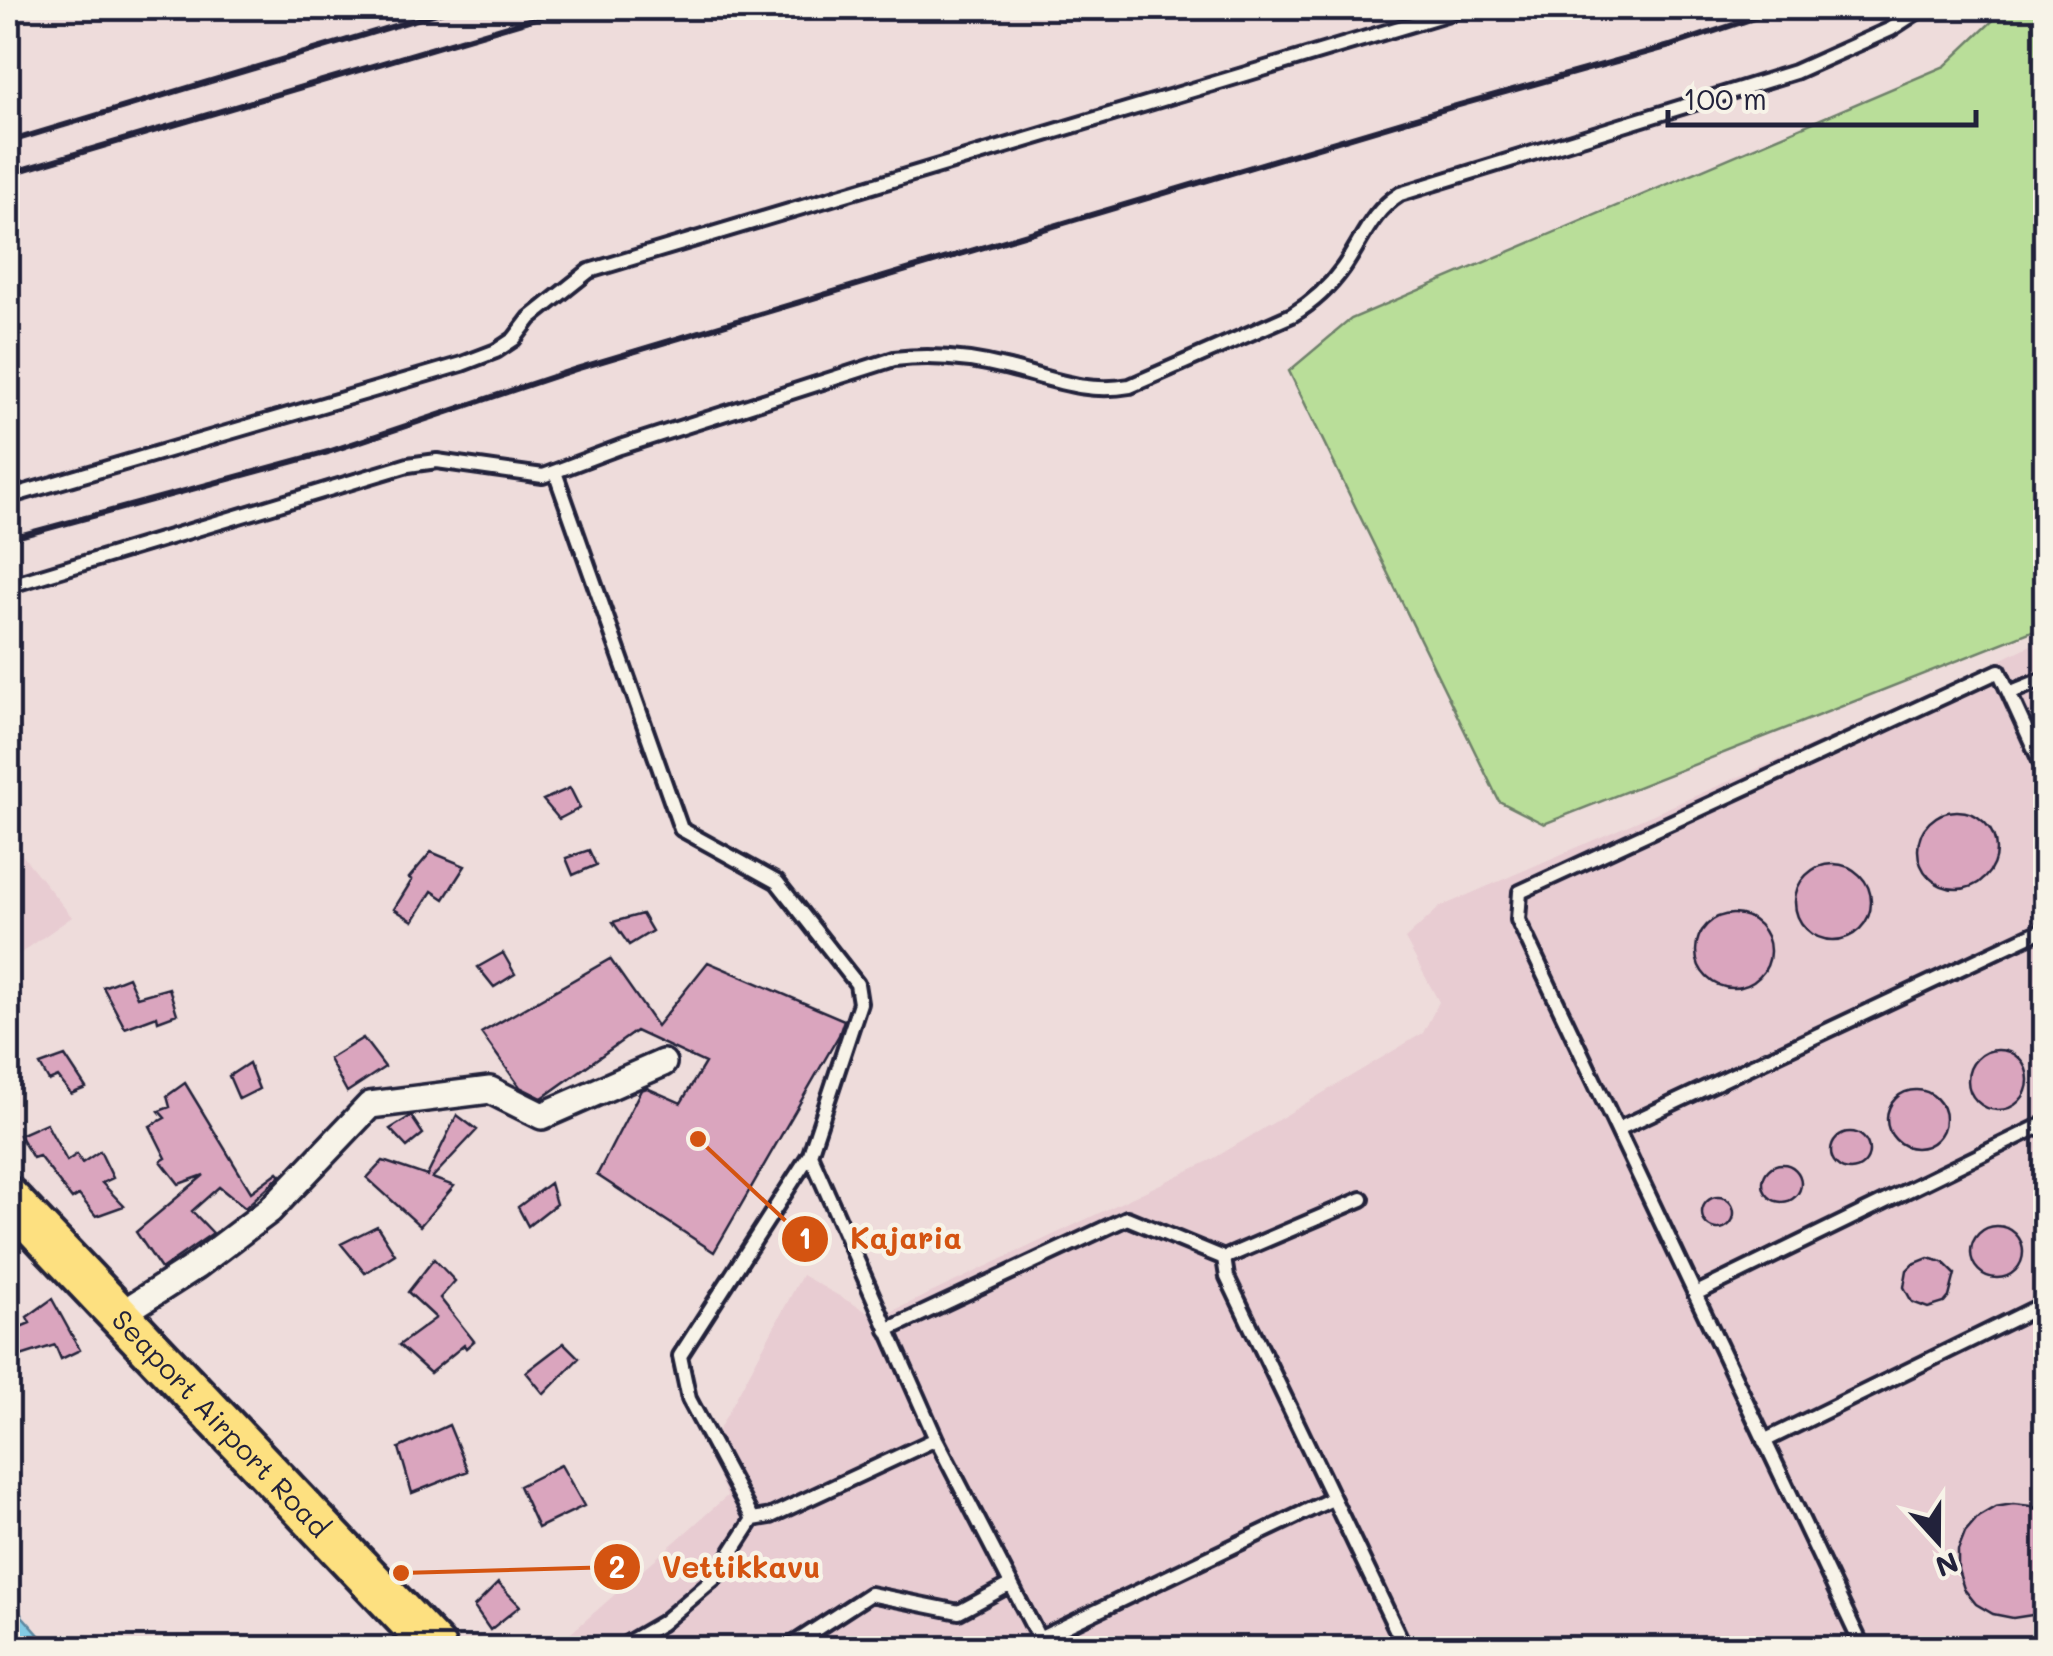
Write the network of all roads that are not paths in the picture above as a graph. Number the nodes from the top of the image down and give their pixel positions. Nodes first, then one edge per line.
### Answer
1 (1466, 8) edge
2 (1922, 8) edge
3 (554, 472) junction
4 (8, 496) edge
5 (8, 586) edge
6 (2046, 678) edge
7 (2008, 693) junction
8 (2046, 774) edge
9 (2046, 928) edge
10 (662, 1063) dead end
11 (2046, 1124) edge
12 (1618, 1129) junction
13 (810, 1154) junction
14 (8, 1198) edge
15 (1362, 1199) dead end
16 (1224, 1258) junction
17 (1695, 1294) junction
18 (2046, 1303) edge
19 (118, 1316) junction
20 (887, 1330) junction
21 (936, 1439) junction
22 (1764, 1440) junction
23 (1332, 1499) junction
24 (752, 1519) junction
25 (1011, 1584) junction
26 (1041, 1643) edge
27 (425, 1645) edge
28 (619, 1648) edge
29 (787, 1648) edge
30 (1020, 1648) edge
31 (1405, 1648) edge
32 (1863, 1648) edge

1 - 4 lane
2 - 3 lane
3 - 5 lane
3 - 13 lane
6 - 7 lane
7 - 8 lane
7 - 12 lane
9 - 12 lane
10 - 19 street
11 - 17 lane
12 - 17 lane
13 - 20 lane
13 - 24 lane
14 - 19 main road, Seaport Airport Road
15 - 16 lane
16 - 20 lane
16 - 23 lane
17 - 22 lane
18 - 22 lane
19 - 27 main road, Seaport Airport Road
20 - 21 lane
21 - 24 lane
21 - 25 lane
22 - 32 lane
23 - 26 lane
23 - 31 lane
24 - 28 lane
25 - 26 lane
25 - 29 lane
26 - 30 lane

